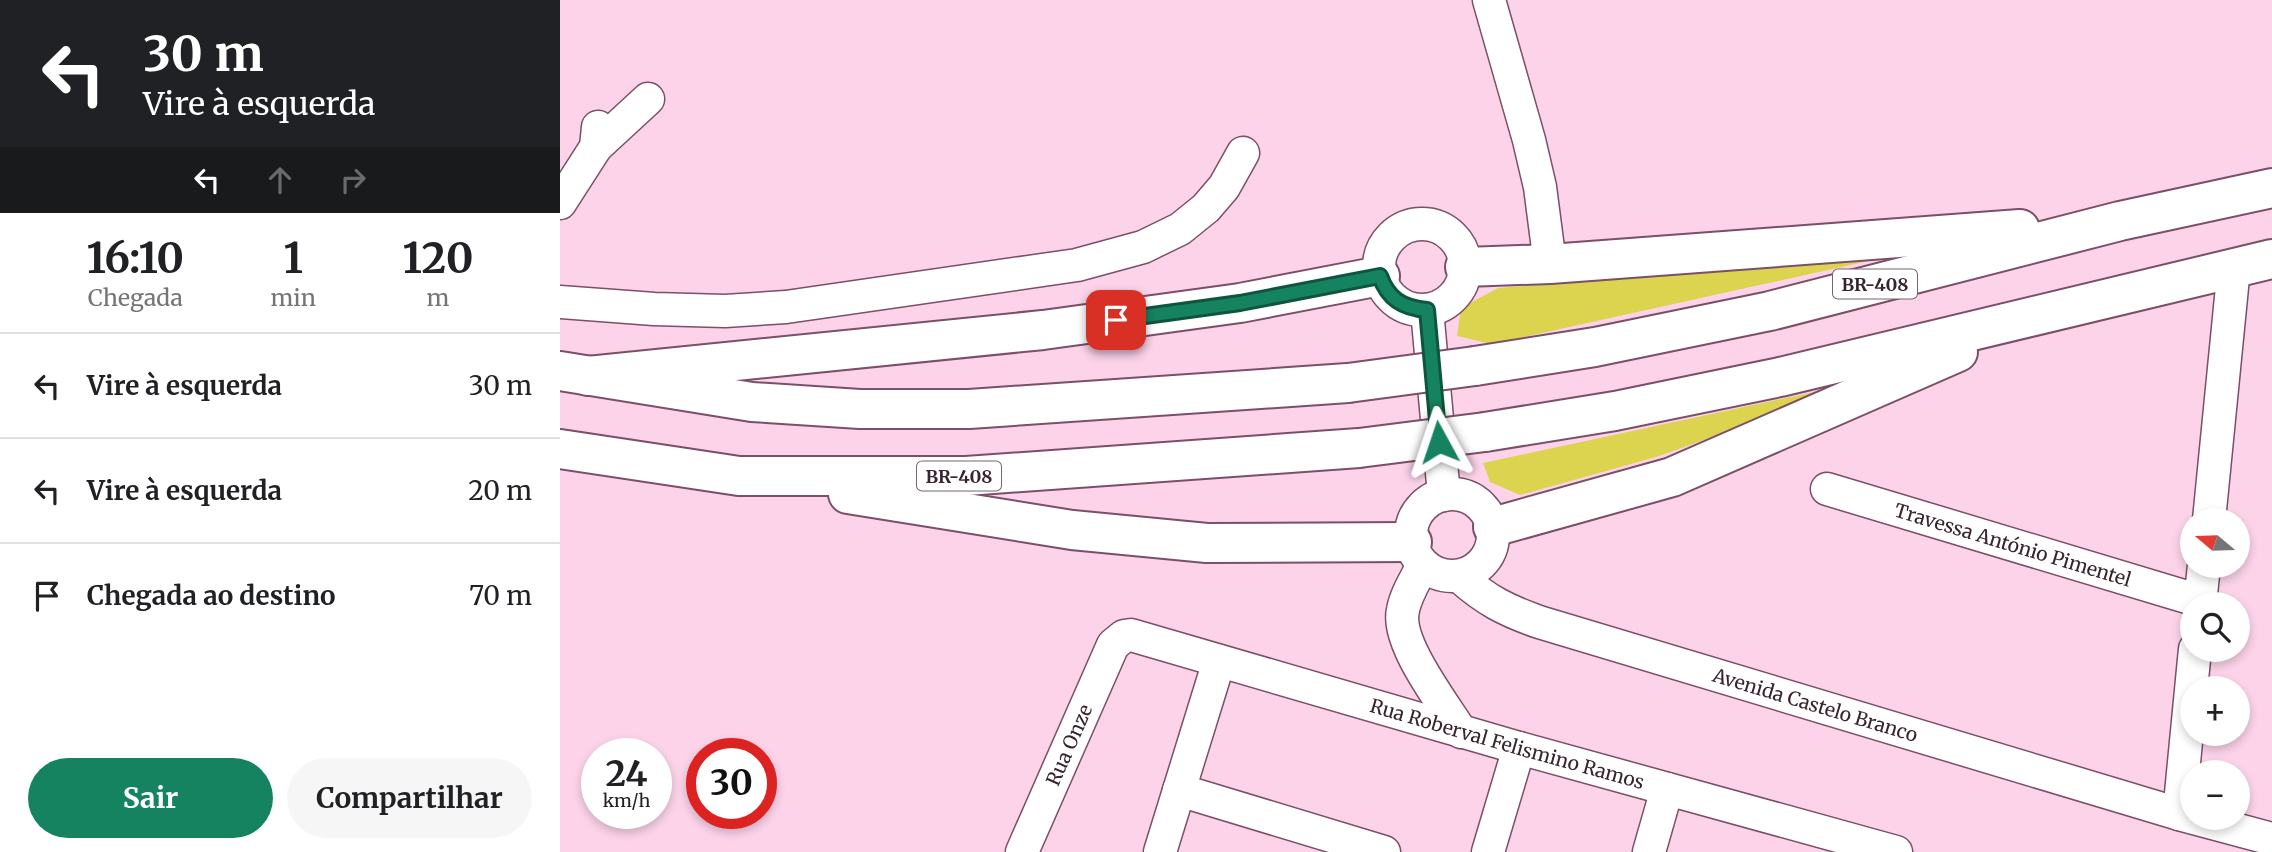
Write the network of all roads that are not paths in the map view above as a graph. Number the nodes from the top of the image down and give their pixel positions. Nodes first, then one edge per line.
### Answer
1 (1489, 0) edge
2 (648, 99) dead end
3 (1243, 153) dead end
4 (2272, 188) edge
5 (560, 203) edge
6 (2120, 221) junction
7 (2272, 259) edge
8 (1550, 264) junction
9 (1465, 267) junction
10 (2234, 267) junction
11 (1380, 276) junction
12 (560, 302) edge
13 (1427, 310) junction
14 (2052, 310) junction
15 (574, 373) edge
16 (560, 449) edge
17 (739, 476) junction
18 (1827, 489) dead end
19 (1444, 495) junction
20 (2209, 508) edge
21 (1493, 527) junction
22 (1417, 554) junction
23 (1460, 576) junction
24 (2180, 596) edge
25 (1119, 639) joint
26 (1219, 661) junction
27 (2194, 662) edge
28 (1461, 732) junction
29 (1519, 748) junction
30 (1179, 789) junction
31 (1667, 789) junction
32 (2179, 814) junction
33 (2272, 839) edge
34 (1815, 841) edge
35 (1022, 852) edge
36 (1160, 852) edge
37 (1384, 852) edge
38 (1488, 852) edge
39 (1649, 852) edge
40 (1896, 852) edge

1 - 8 street
2 - 5 street
3 - 12 street
4 - 6 highway, BR-408
6 - 8 highway
6 - 15 highway, BR-408, bridge
7 - 10 highway, BR-408
8 - 9 highway
9 - 11 street
9 - 13 street
10 - 14 highway, BR-408
10 - 20 street
11 - 13 street
11 - 15 highway
13 - 19 street
14 - 17 highway, BR-408, bridge
14 - 21 highway
16 - 17 highway, BR-408
17 - 22 highway
18 - 24 street, Travessa António Pimentel
19 - 21 street
19 - 22 street
21 - 23 street
22 - 23 street
22 - 28 street
23 - 32 street, Avenida Castelo Branco
25 - 26 street, Rua Roberval Felismino Ramos
25 - 35 street, Rua Onze
26 - 28 street, Rua Roberval Felismino Ramos
26 - 30 street
27 - 32 street
28 - 29 street, Rua Roberval Felismino Ramos
29 - 31 street, Rua Roberval Felismino Ramos
29 - 38 street
30 - 36 street
30 - 37 street
31 - 34 street, Rua Roberval Felismino Ramos
31 - 39 street
32 - 33 street, Avenida Castelo Branco
34 - 40 street, Rua Roberval Felismino Ramos

